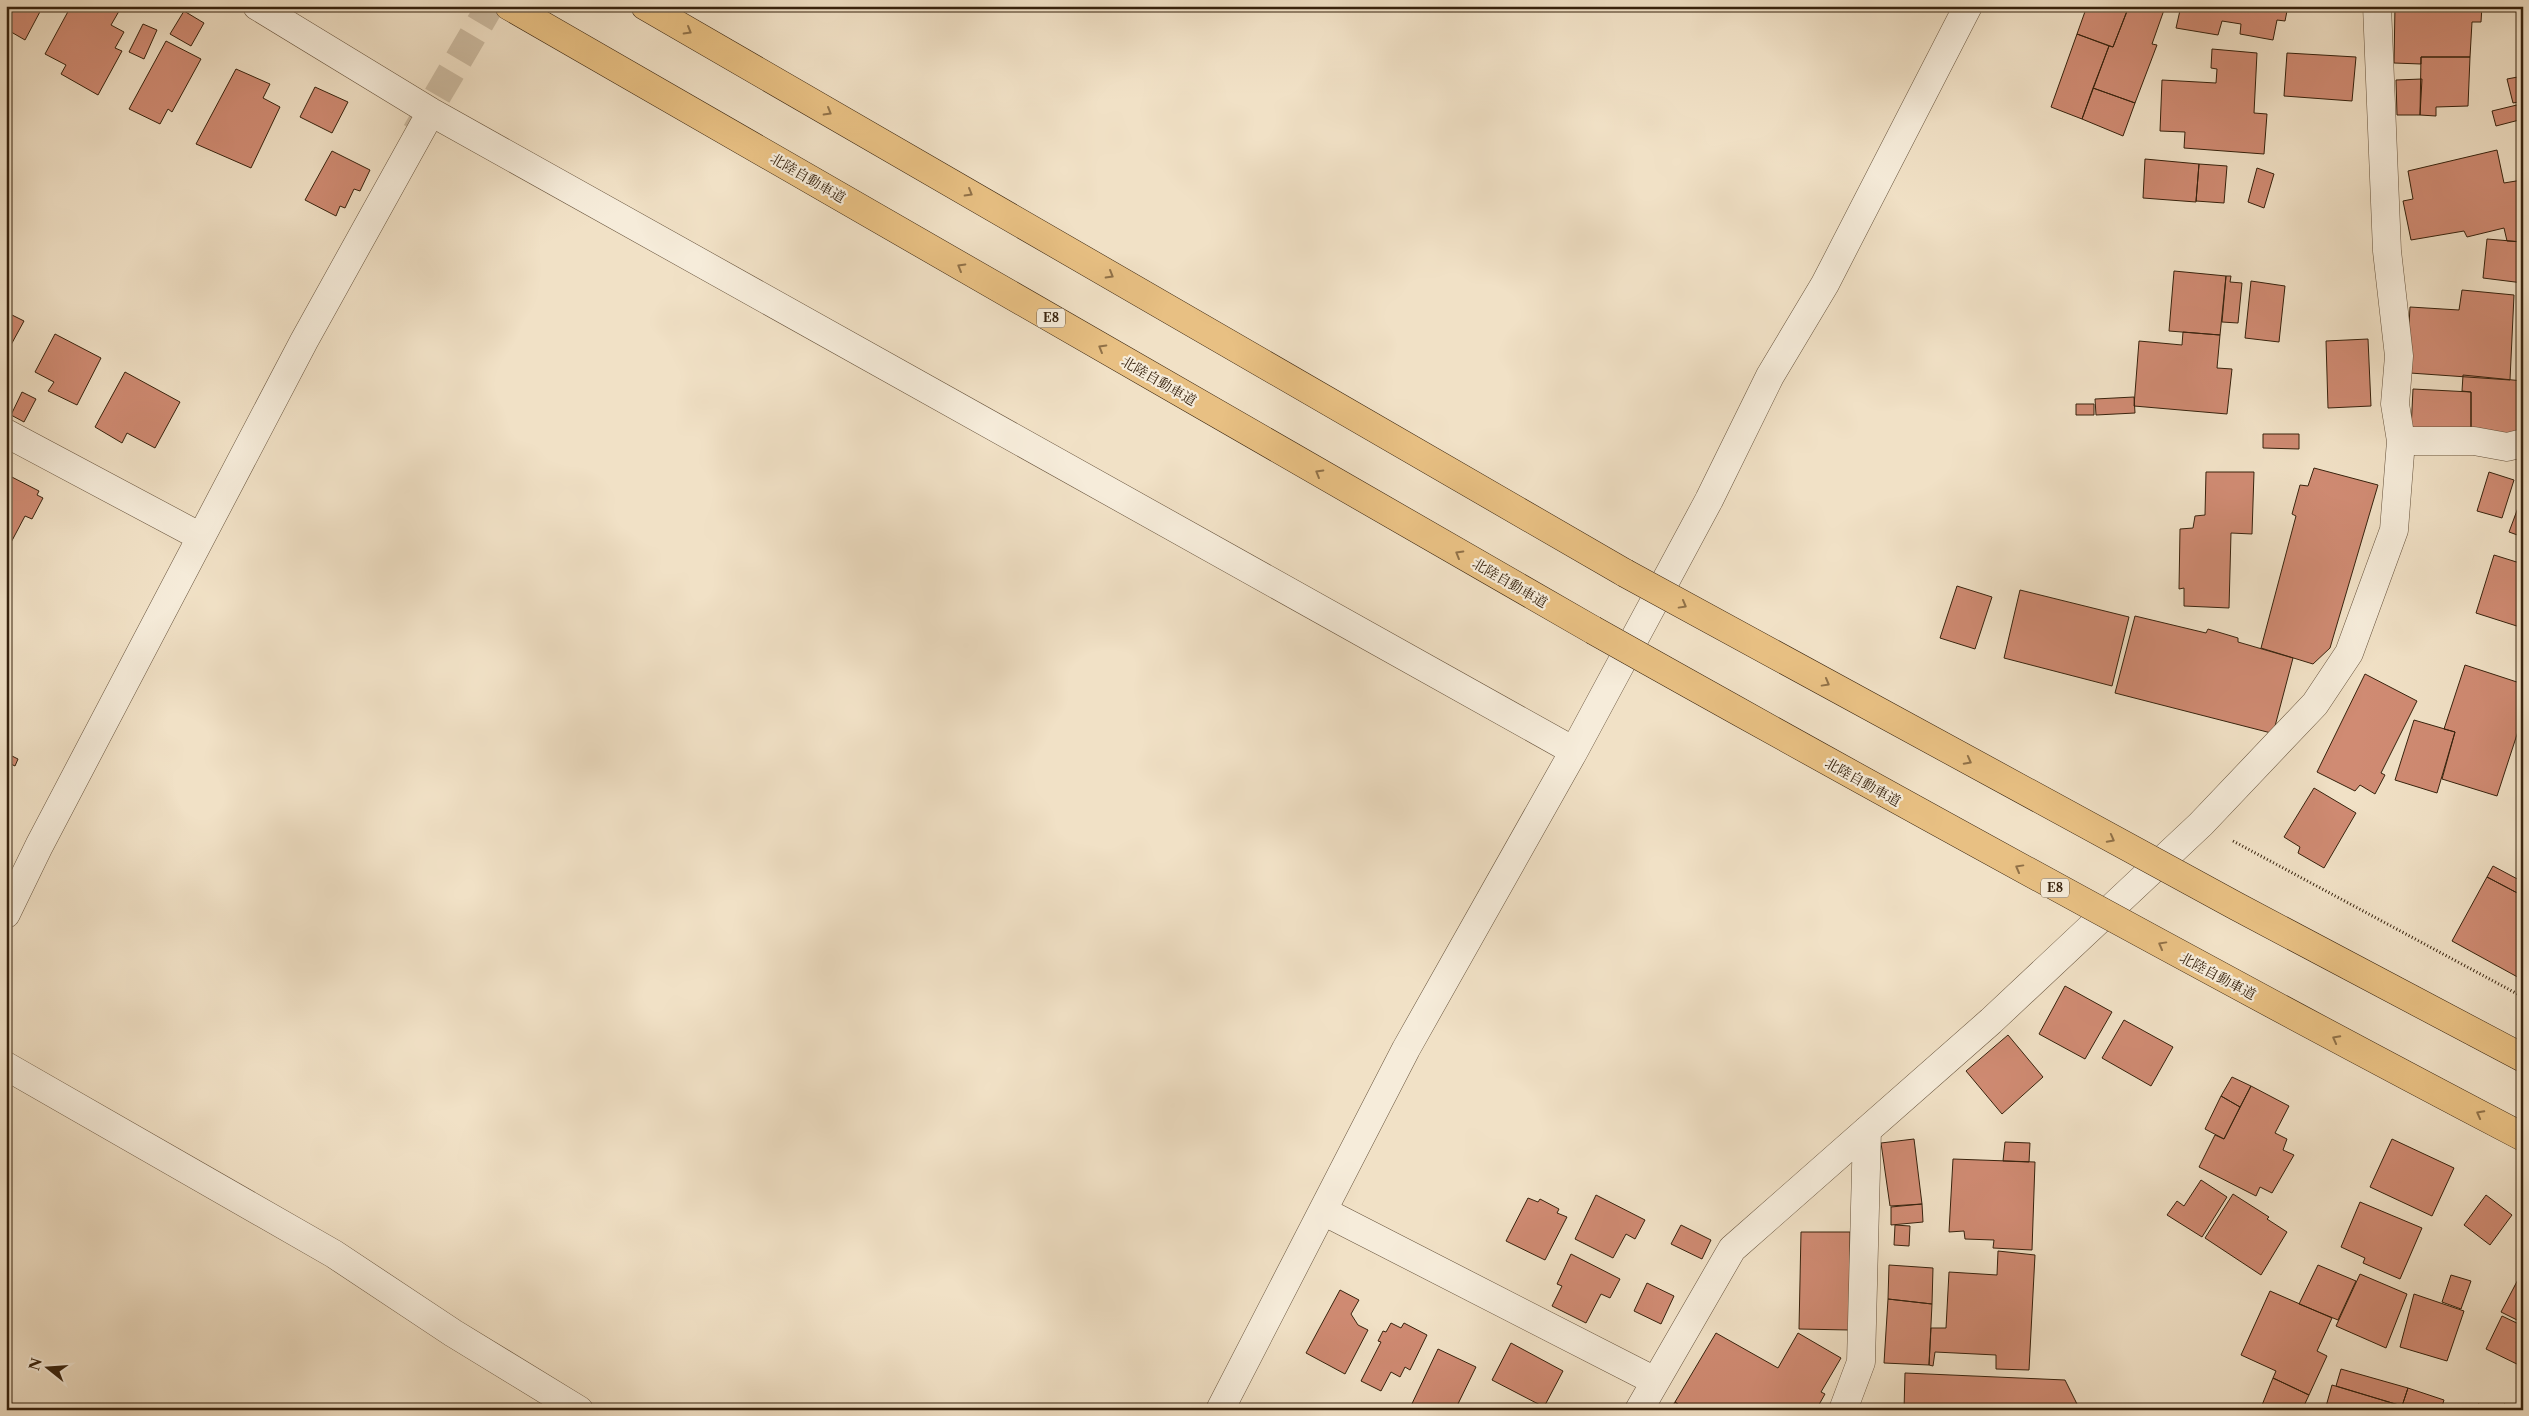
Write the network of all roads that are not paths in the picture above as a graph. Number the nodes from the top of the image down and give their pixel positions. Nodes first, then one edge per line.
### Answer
1 (257, 6) edge
2 (509, 6) edge
3 (645, 6) edge
4 (1968, 6) edge
5 (2377, 6) edge
6 (431, 112) junction
7 (403, 154) dead end
8 (6, 433) edge
9 (2401, 441) junction
10 (2523, 443) edge
11 (201, 537) junction
12 (1574, 751) junction
13 (6, 914) edge
14 (2523, 1058) edge
15 (6, 1066) edge
16 (1867, 1130) junction
17 (2523, 1137) edge
18 (1323, 1211) junction
19 (1656, 1381) junction
20 (579, 1410) edge
21 (1220, 1410) edge
22 (1639, 1410) edge
23 (1842, 1410) edge

1 - 6 street
17 -> 2 highway, 北陸自動車道 / E8, bridge
3 -> 14 highway, bridge
4 - 12 street
5 - 9 street
6 - 7 street
6 - 11 street
6 - 12 street
8 - 11 street
9 - 10 street
9 - 16 street
11 - 13 street
12 - 18 street
15 - 20 street
16 - 19 street
16 - 23 street
18 - 19 street
18 - 21 street
19 - 22 street

